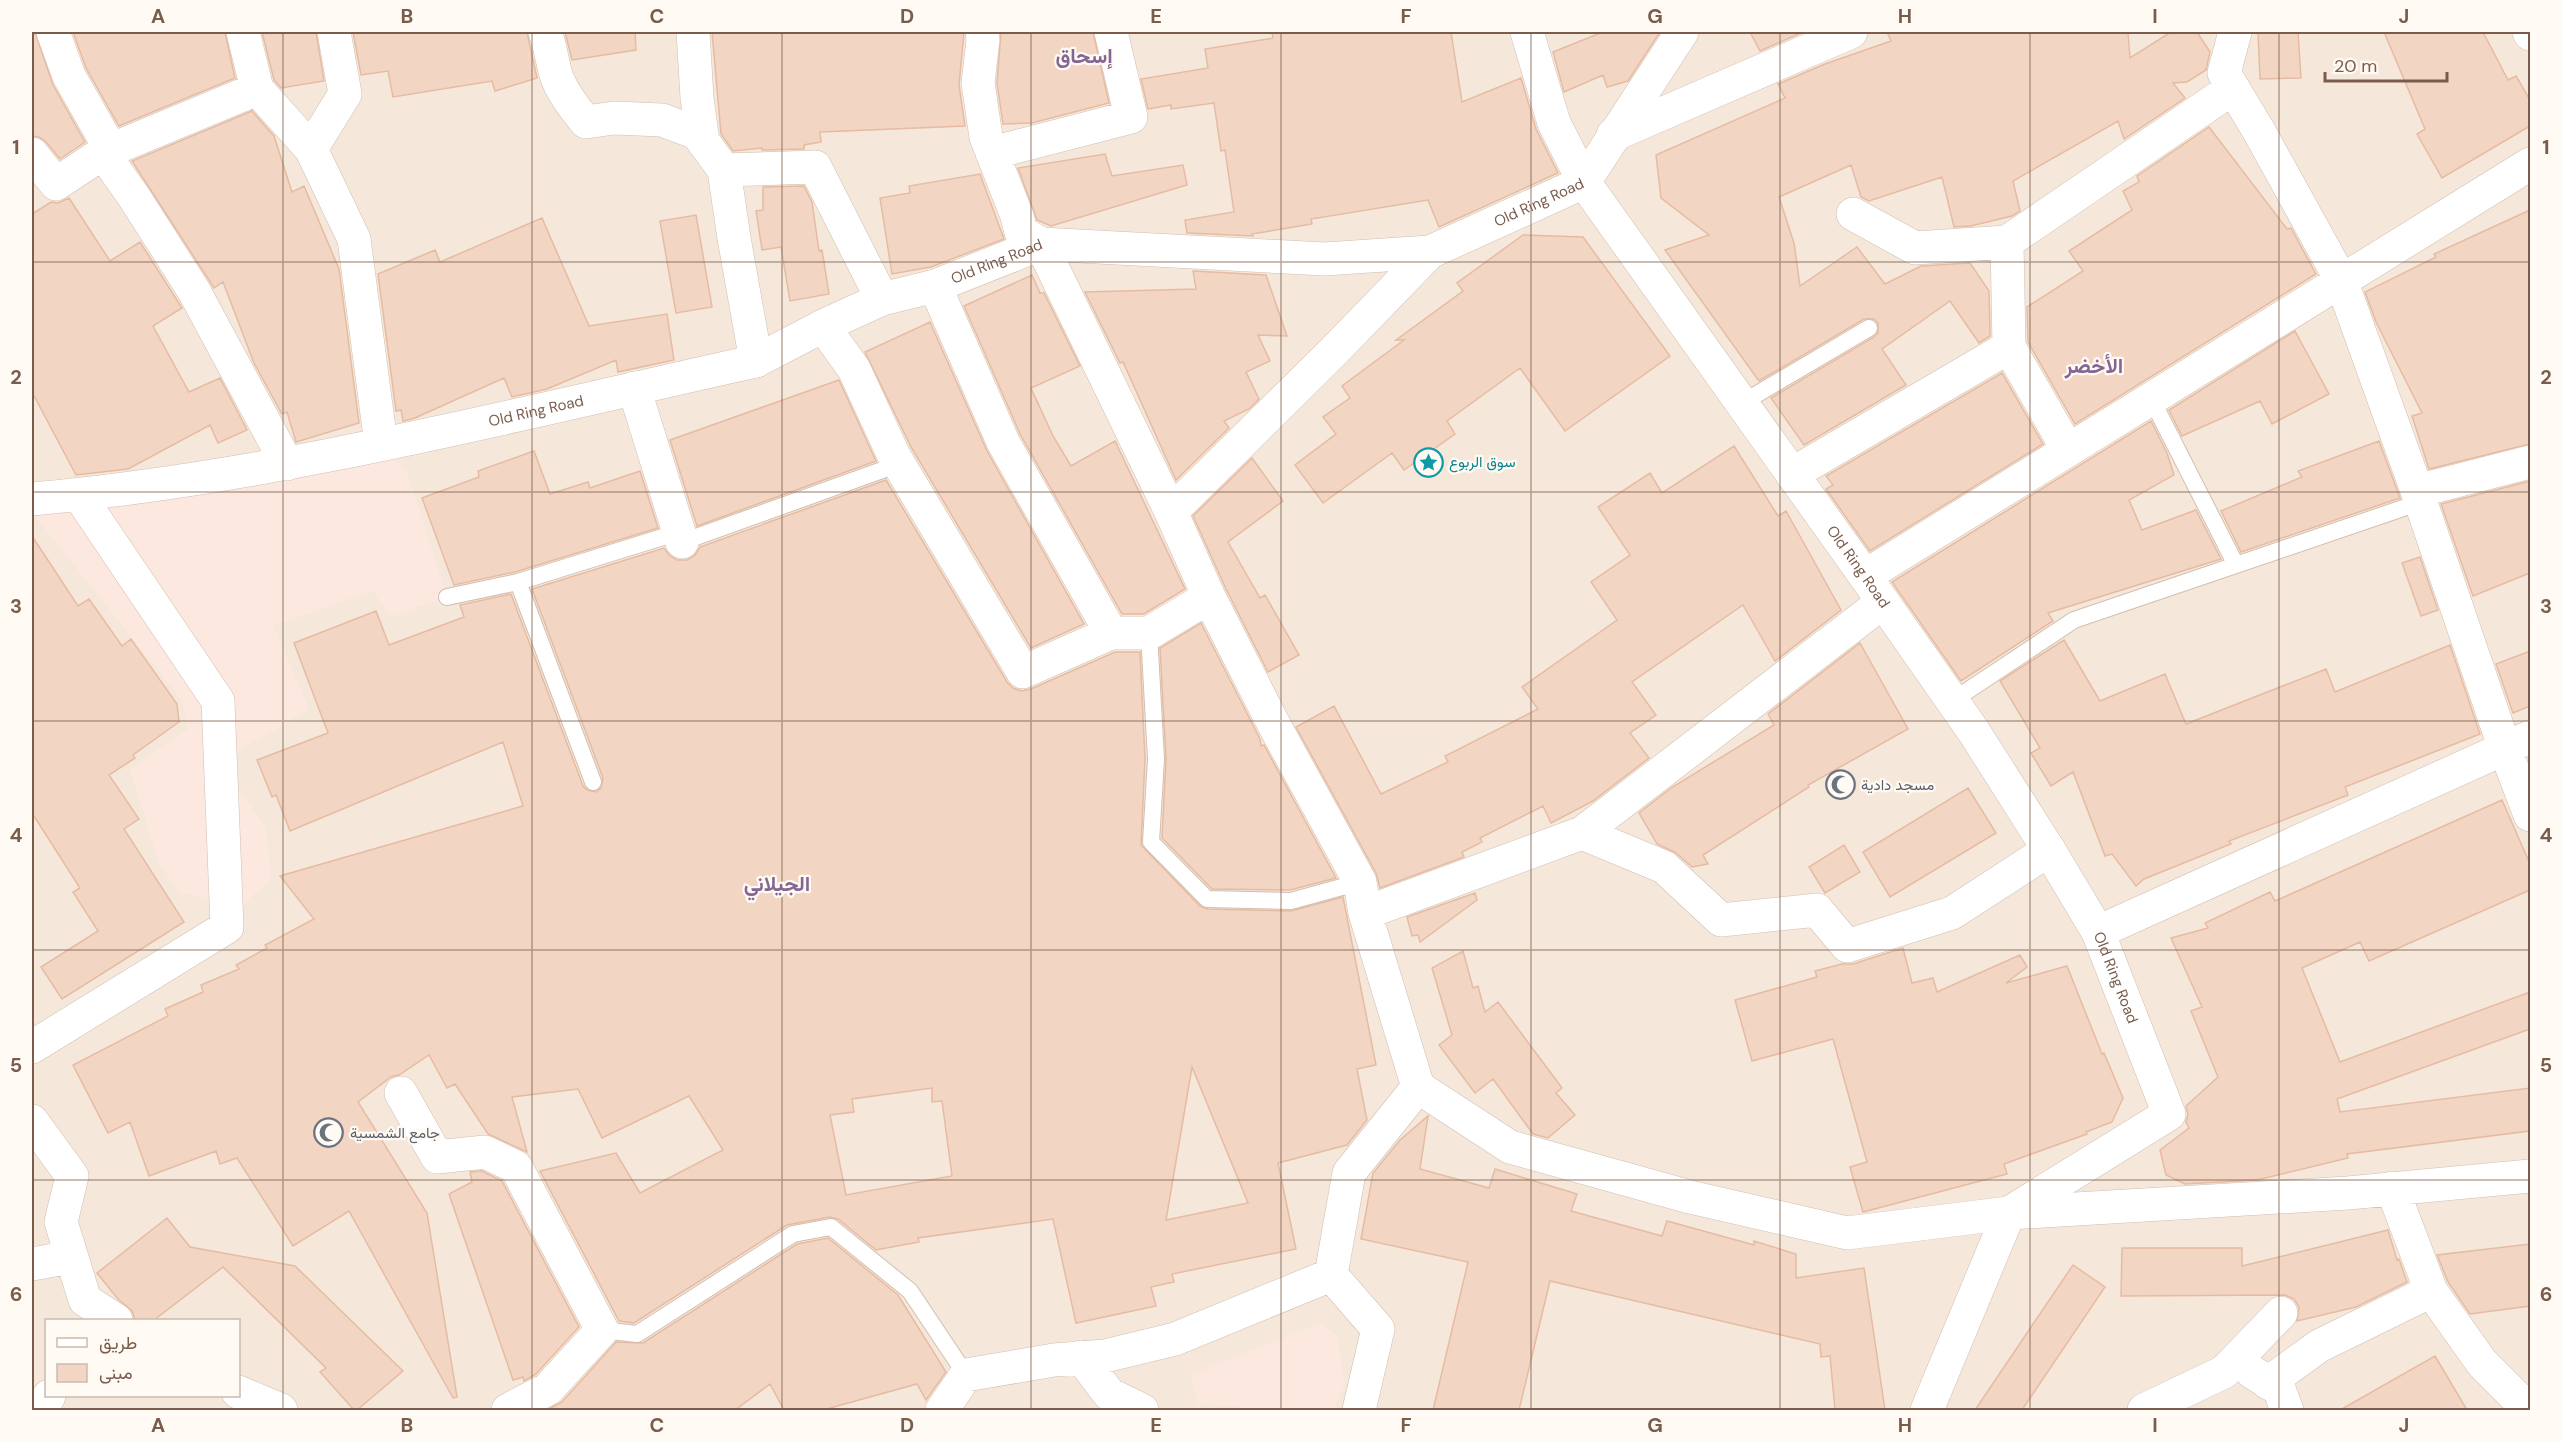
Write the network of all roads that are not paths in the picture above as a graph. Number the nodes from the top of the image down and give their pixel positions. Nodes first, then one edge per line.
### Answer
1 (53, 32) edge
2 (243, 32) edge
3 (334, 32) edge
4 (545, 32) edge
5 (693, 32) edge
6 (982, 32) edge
7 (1111, 32) edge
8 (1527, 32) edge
9 (1682, 32) edge
10 (1851, 32) edge
11 (2235, 32) edge
12 (2233, 88) junction
13 (257, 89) junction
14 (1613, 135) junction
15 (703, 142) junction
16 (311, 149) junction
17 (107, 152) junction
18 (992, 153) junction
19 (32, 154) edge
20 (2530, 164) edge
21 (724, 170) junction
22 (1584, 182) junction
23 (1853, 214) dead end
24 (2007, 242) junction
25 (1041, 244) junction
26 (1430, 252) junction
27 (2341, 280) junction
28 (935, 286) junction
29 (882, 299) junction
30 (823, 326) junction
31 (1869, 328) dead end
32 (2009, 347) junction
33 (756, 361) junction
34 (634, 388) junction
35 (2151, 398) junction
36 (1742, 403) junction
37 (381, 444) junction
38 (2068, 450) junction
39 (2530, 462) edge
40 (287, 464) junction
41 (899, 464) junction
42 (1792, 474) junction
43 (79, 495) junction
44 (2419, 496) junction
45 (32, 500) edge
46 (1171, 512) junction
47 (681, 537) junction
48 (2236, 565) junction
49 (518, 582) junction
50 (1874, 589) junction
51 (447, 597) dead end
52 (1209, 597) junction
53 (1111, 633) junction
54 (1149, 633) junction
55 (1952, 700) junction
56 (2518, 743) edge
57 (593, 782) dead end
58 (2530, 814) edge
59 (1582, 833) junction
60 (2049, 850) junction
61 (1359, 882) junction
62 (1365, 913) junction
63 (2098, 932) junction
64 (32, 1047) edge
65 (1418, 1087) junction
66 (400, 1093) dead end
67 (32, 1121) edge
68 (2530, 1176) edge
69 (2392, 1188) junction
70 (2009, 1213) junction
71 (71, 1257) junction
72 (32, 1264) edge
73 (1331, 1275) junction
74 (2431, 1291) junction
75 (83, 1310) edge
76 (2281, 1313) dead end
77 (113, 1319) edge
78 (602, 1330) junction
79 (1081, 1357) junction
80 (2232, 1363) junction
81 (966, 1375) junction
82 (2268, 1383) junction
83 (240, 1393) edge
84 (1134, 1409) edge
85 (281, 1410) edge
86 (508, 1410) edge
87 (942, 1410) edge
88 (1359, 1410) edge
89 (1928, 1410) edge
90 (2144, 1410) edge
91 (2287, 1410) edge
92 (2529, 1410) edge

1 - 17 street
2 - 13 street
3 - 16 street
4 - 15 street
5 - 15 street
6 - 18 street
7 - 18 street
8 - 22 street
9 - 14 street
10 - 14 street
11 - 12 street
12 - 24 street
12 - 27 street
13 - 16 street
13 - 17 street
14 - 22 street
15 - 21 street
16 - 37 street
17 - 19 street
17 - 40 street
18 - 25 street
20 - 27 street
21 - 29 street
21 - 33 street
22 - 26 street, Old Ring Road
22 - 36 street, Old Ring Road
23 - 24 street
24 - 32 street
25 - 26 street, Old Ring Road
25 - 28 street, Old Ring Road
25 - 46 street
26 - 46 street
27 - 35 street
27 - 44 street
28 - 29 street, Old Ring Road
28 - 53 street
29 - 30 street, Old Ring Road
30 - 33 street, Old Ring Road
30 - 41 street
31 - 36 lane
32 - 38 street
32 - 42 street
33 - 34 street, Old Ring Road
34 - 37 street, Old Ring Road
34 - 47 street
35 - 38 street
35 - 48 lane
36 - 42 street, Old Ring Road
37 - 40 street, Old Ring Road
38 - 50 street
39 - 44 street
40 - 43 street, Old Ring Road
41 - 47 lane
41 - 53 street
42 - 50 street, Old Ring Road
43 - 45 street, Old Ring Road
43 - 64 street
44 - 48 lane
44 - 56 street
46 - 52 street
47 - 49 lane
48 - 55 lane
49 - 51 lane
49 - 57 lane
50 - 55 street, Old Ring Road
50 - 59 street
52 - 54 street
52 - 61 street
53 - 54 street
54 - 61 lane
55 - 60 street, Old Ring Road
56 - 58 street
56 - 63 street
59 - 60 street
59 - 62 street
60 - 63 street, Old Ring Road
61 - 62 street
62 - 65 street
63 - 70 street, Old Ring Road
65 - 70 street
65 - 73 street
66 - 78 street
67 - 71 street
68 - 69 street
69 - 70 street
69 - 74 street
70 - 89 street
71 - 72 street
71 - 75 street
73 - 79 street
73 - 88 street
74 - 82 street
74 - 92 street
75 - 77 street
76 - 80 street
78 - 81 lane
78 - 86 street
79 - 81 street
79 - 84 street
80 - 82 street
80 - 90 street
81 - 87 street
82 - 91 street
83 - 85 street

